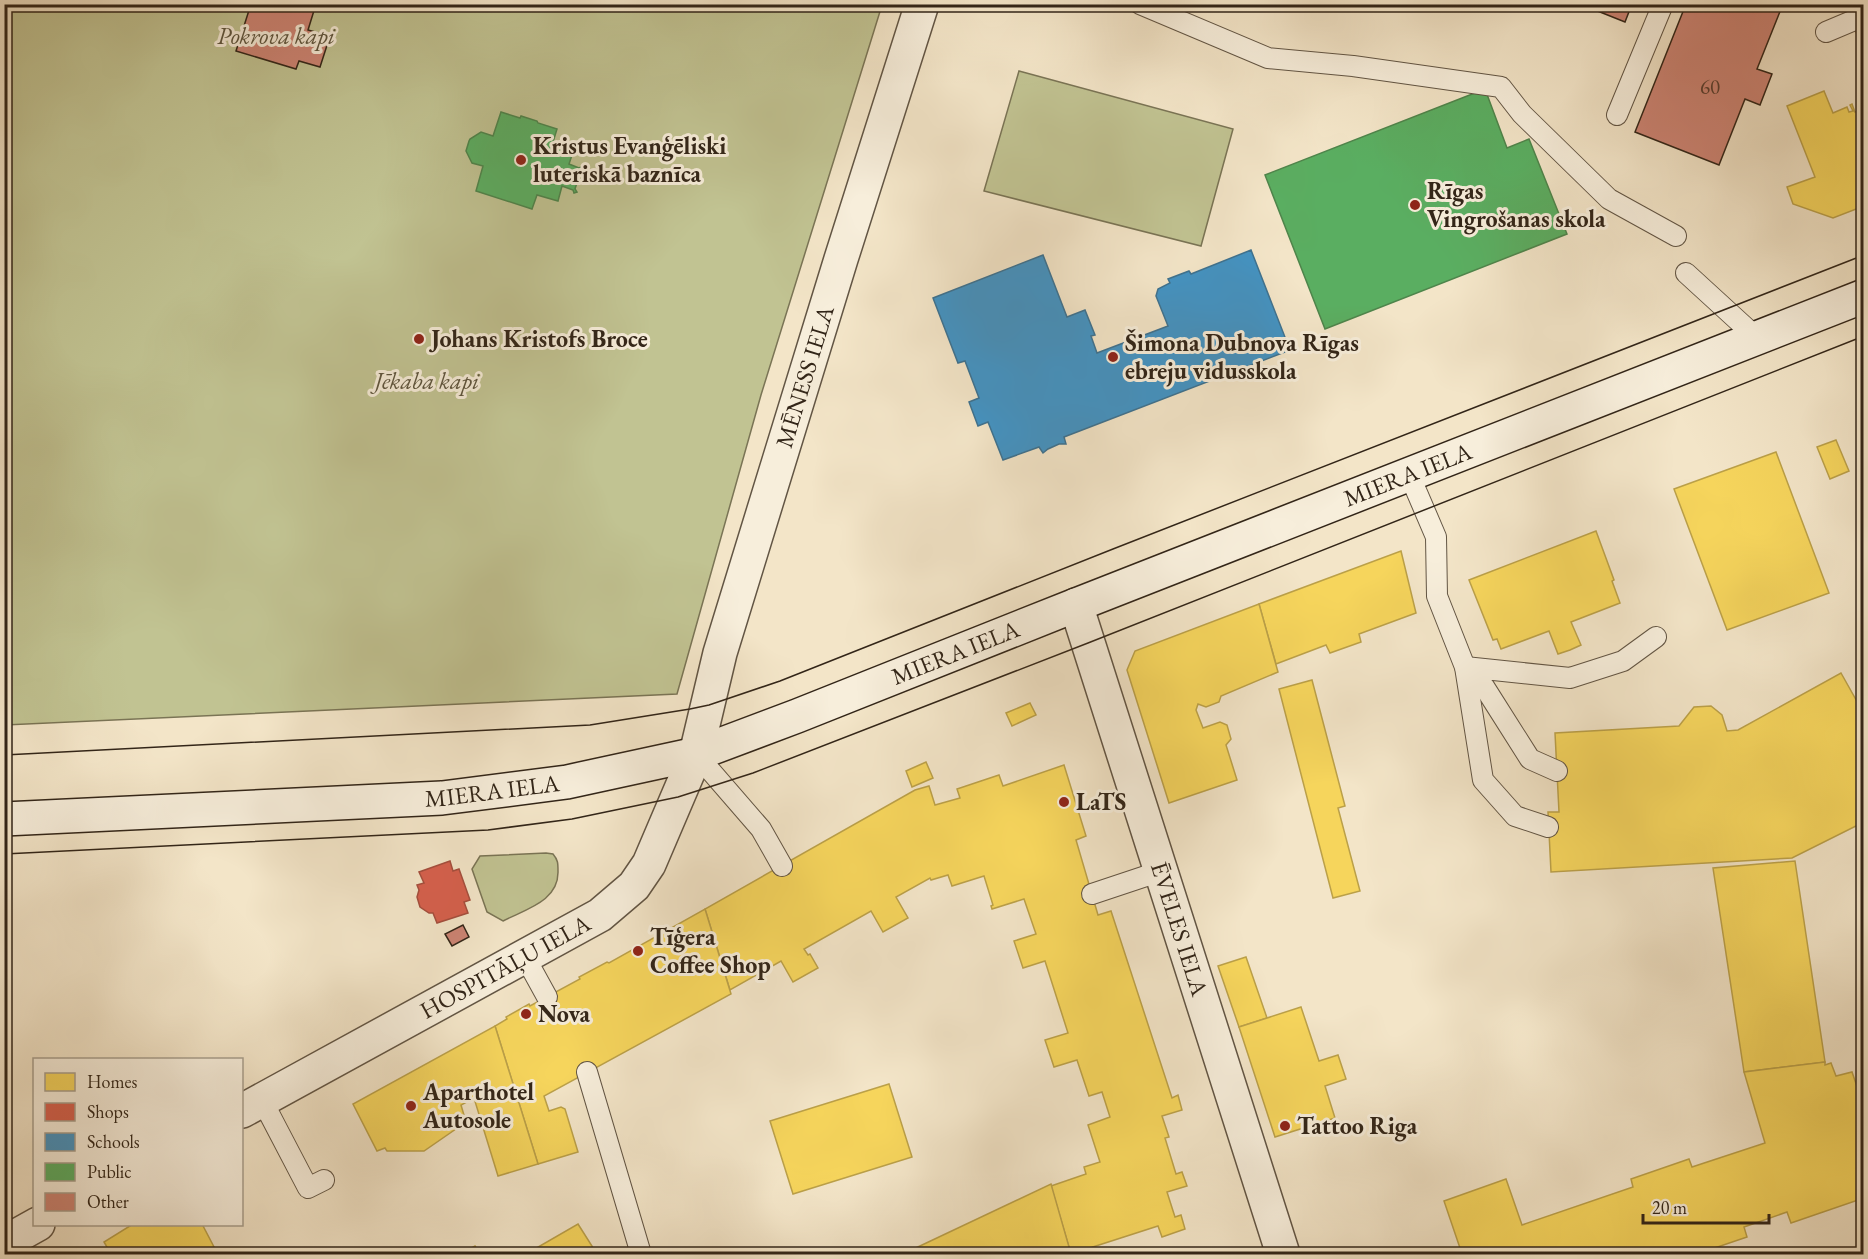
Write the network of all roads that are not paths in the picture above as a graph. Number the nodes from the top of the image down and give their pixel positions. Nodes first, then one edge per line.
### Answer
1 (922, 4) edge
2 (1140, 4) edge
3 (1663, 4) edge
4 (1863, 16) edge
5 (1826, 32) dead end
6 (1617, 115) dead end
7 (1676, 236) dead end
8 (1686, 273) dead end
9 (1863, 296) edge
10 (1757, 338) junction
11 (1409, 474) junction
12 (1076, 605) junction
13 (1656, 637) dead end
14 (1465, 667) junction
15 (696, 754) junction
16 (1557, 771) dead end
17 (4, 819) edge
18 (1548, 827) dead end
19 (782, 866) dead end
20 (1161, 871) junction
21 (1092, 894) dead end
22 (525, 957) junction
23 (547, 997) dead end
24 (587, 1072) dead end
25 (252, 1106) edge
26 (324, 1180) dead end
27 (34, 1226) edge
28 (4, 1243) edge
29 (641, 1254) edge
30 (1283, 1254) edge

1 - 15 street, MĒNESS IELA
2 - 7 lane
3 - 6 lane
4 - 5 lane
8 - 10 lane
9 - 10 street, MIERA IELA
10 - 11 street, MIERA IELA
11 - 12 street, MIERA IELA
11 - 14 lane
12 - 15 street, MIERA IELA
12 - 20 street, ĒVELES IELA
13 - 14 lane
14 - 16 lane
14 - 18 lane
15 - 17 street, MIERA IELA
15 - 19 lane
15 - 22 street, HOSPITĀĻU IELA
20 - 21 lane
20 - 30 street, ĒVELES IELA
22 - 23 lane
22 - 25 street, HOSPITĀĻU IELA
24 - 29 lane
25 - 26 lane
27 - 28 street

